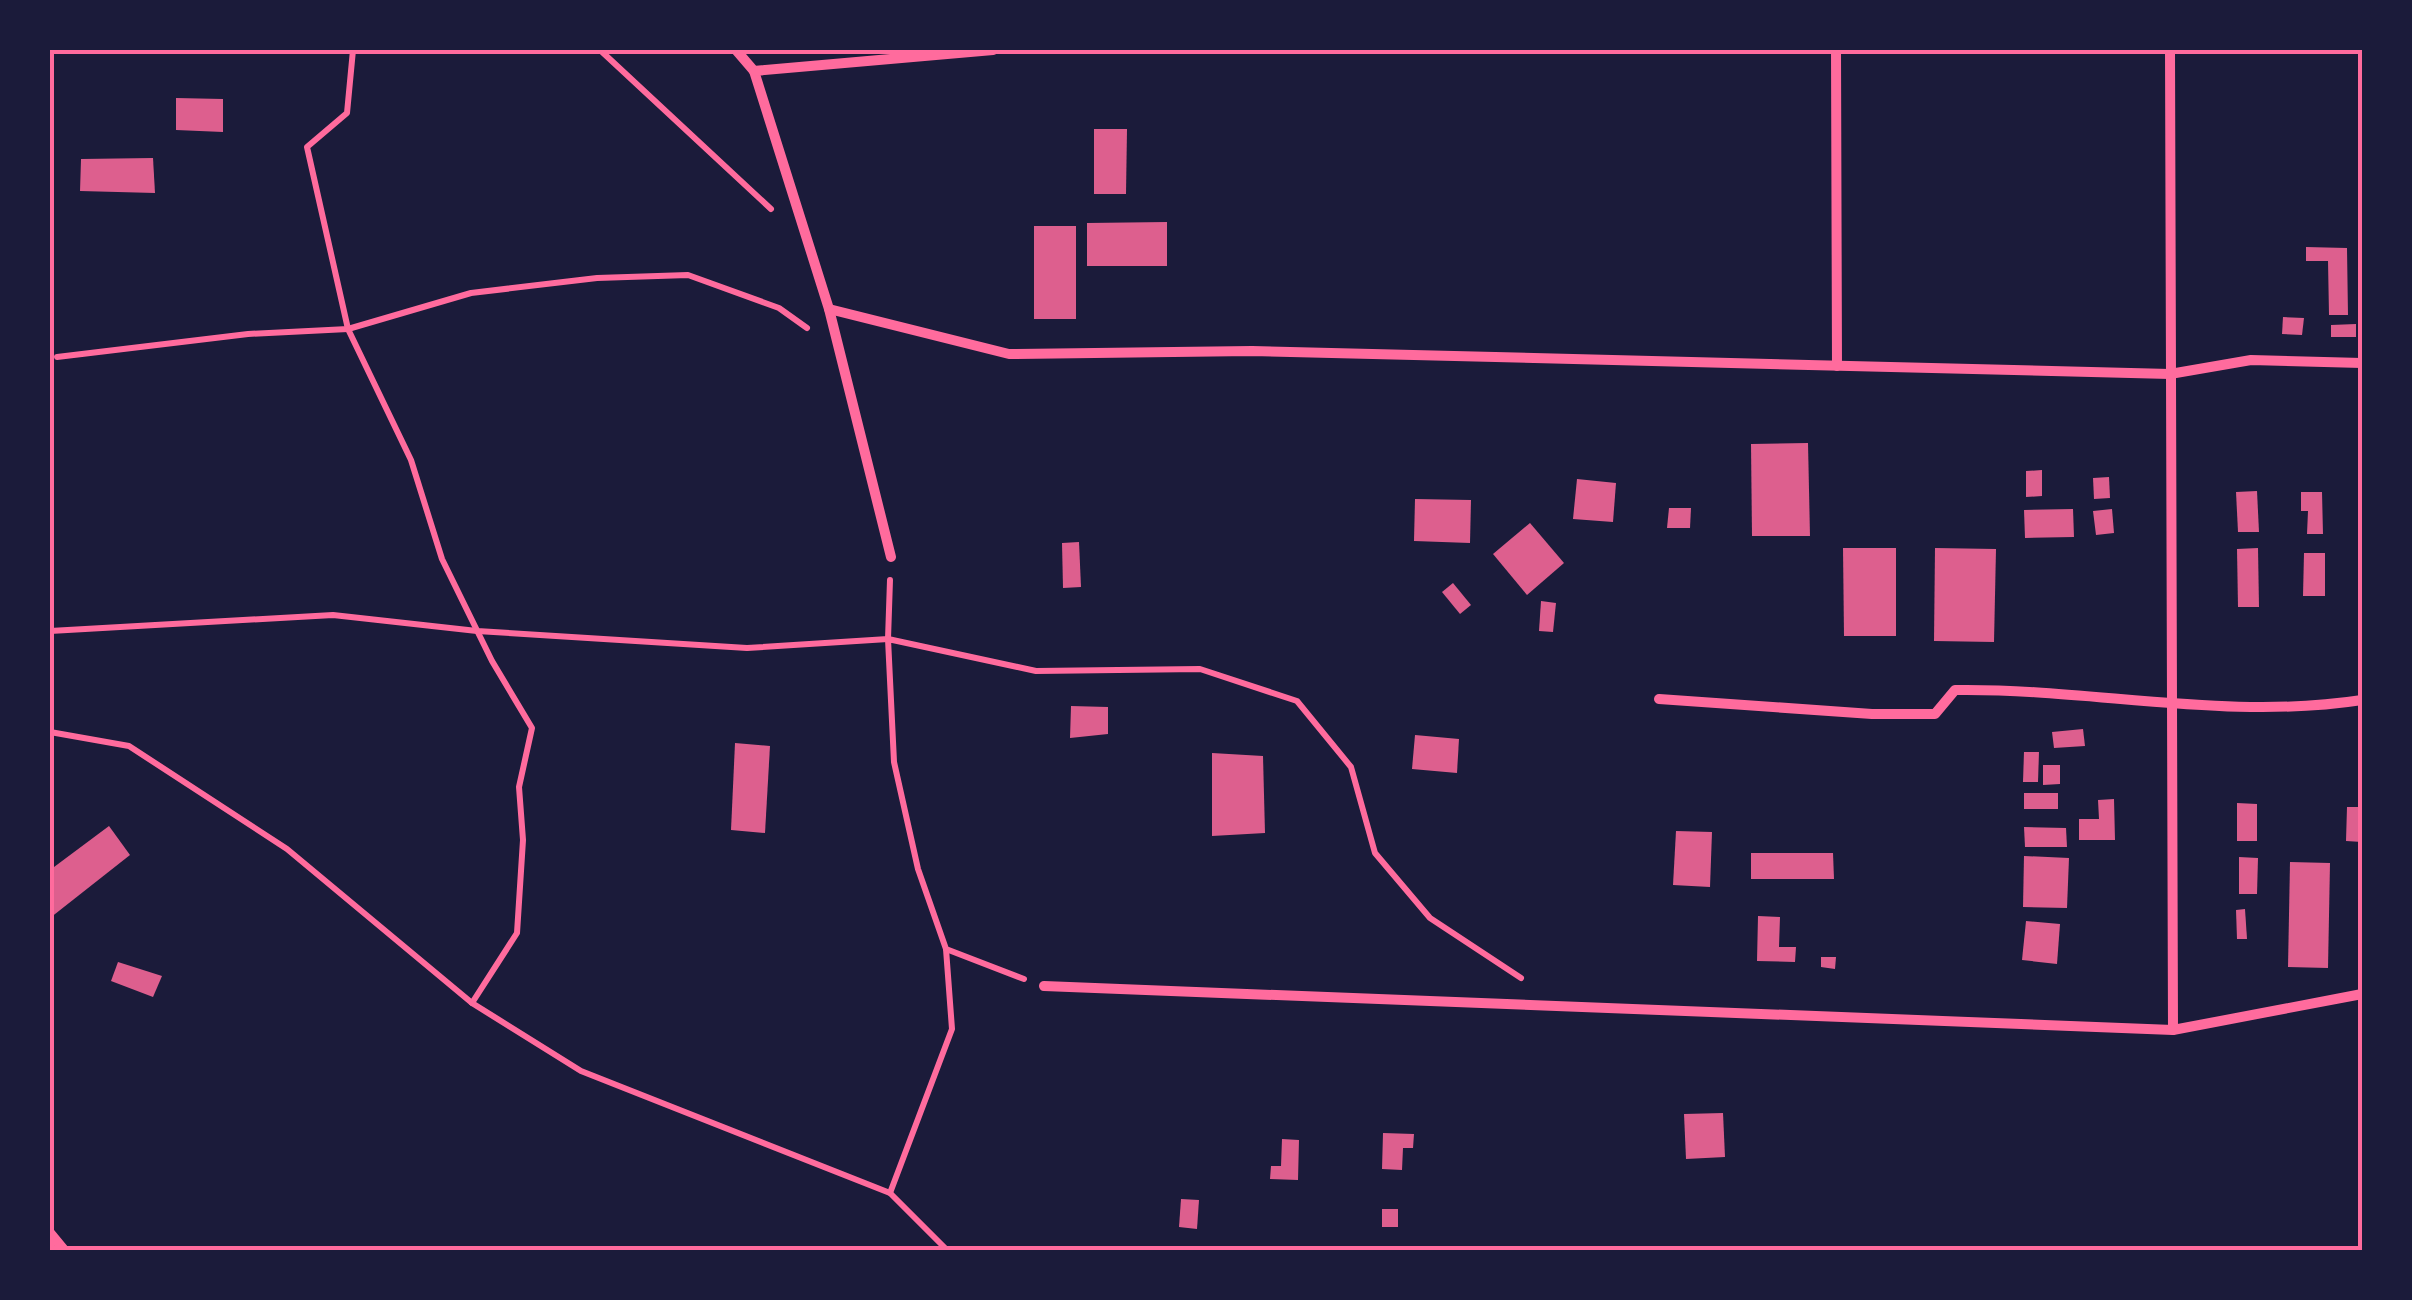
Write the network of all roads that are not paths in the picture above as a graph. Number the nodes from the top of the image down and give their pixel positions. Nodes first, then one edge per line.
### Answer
1 (736, 50) edge
2 (992, 50) edge
3 (1836, 50) edge
4 (2170, 50) edge
5 (754, 71) junction
6 (829, 309) junction
7 (2362, 362) edge
8 (1838, 366) junction
9 (2170, 374) junction
10 (891, 557) road end
11 (1659, 699) dead end
12 (2362, 700) edge
13 (2171, 703) junction
14 (1044, 986) road end
15 (2362, 994) edge
16 (2174, 1030) junction
17 (50, 1233) edge
18 (64, 1250) edge

1 - 5 street
2 - 5 street
3 - 8 street
4 - 9 street
5 - 6 street
6 - 8 street
6 - 10 street
7 - 9 street
8 - 9 street
9 - 13 street
11 - 13 street
12 - 13 street
13 - 16 street
14 - 16 street
15 - 16 street
17 - 18 street

